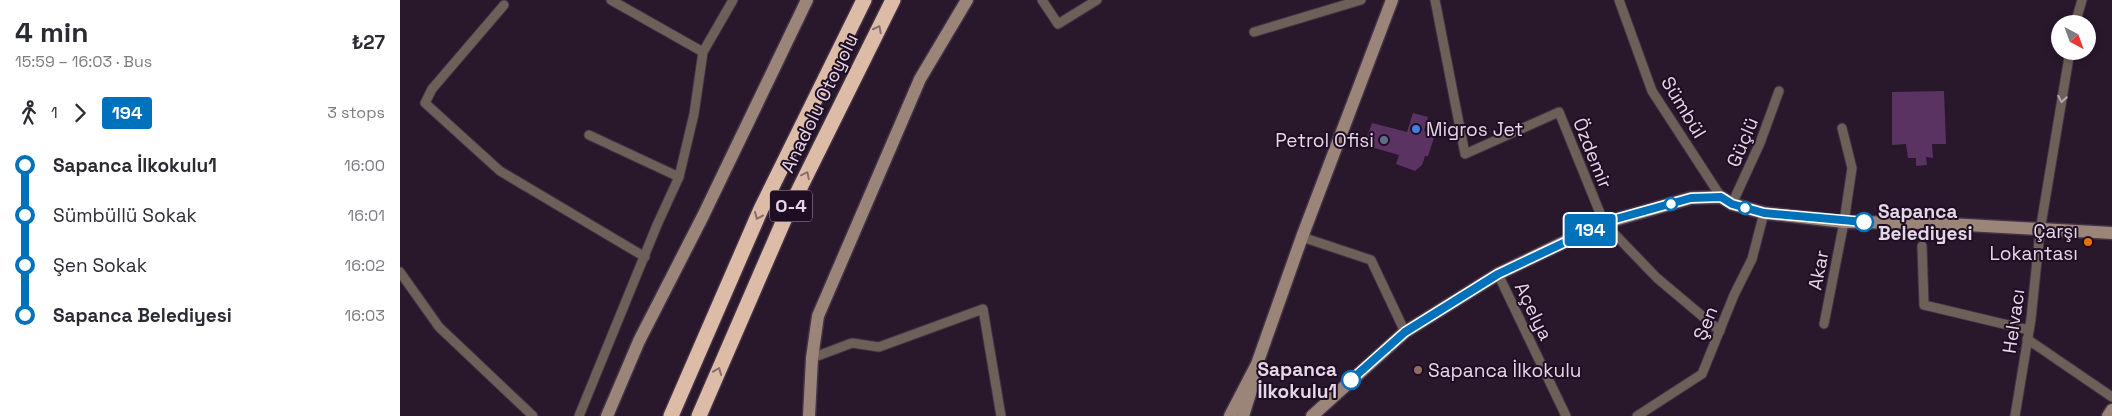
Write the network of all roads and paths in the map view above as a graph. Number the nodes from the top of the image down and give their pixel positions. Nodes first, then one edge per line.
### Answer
1 (611, 0) edge
2 (733, 0) edge
3 (807, 0) edge
4 (864, 0) edge
5 (893, 0) edge
6 (967, 0) edge
7 (1042, 0) edge
8 (1097, 0) edge
9 (1361, 0) edge
10 (1392, 0) edge
11 (1435, 0) edge
12 (1619, 0) edge
13 (2082, 0) edge
14 (504, 5) dead end
15 (2078, 15) edge
16 (1254, 32) dead end
17 (703, 52) junction
18 (2068, 60) edge
19 (1779, 92) dead end
20 (1842, 128) dead end
21 (589, 136) dead end
22 (679, 177) junction
23 (1727, 200) junction
24 (1764, 213) junction
25 (1844, 222) junction
26 (1604, 223) junction
27 (2040, 231) junction
28 (2112, 233) edge
29 (1302, 237) junction
30 (1922, 246) dead end
31 (645, 256) junction
32 (400, 272) edge
33 (1498, 274) junction
34 (1824, 324) dead end
35 (1720, 331) junction
36 (1405, 332) junction
37 (2028, 334) junction
38 (812, 358) junction
39 (1257, 364) junction
40 (2112, 397) edge
41 (2112, 410) edge
42 (533, 416) edge
43 (579, 416) edge
44 (607, 416) edge
45 (671, 416) edge
46 (699, 416) edge
47 (809, 416) edge
48 (1001, 416) edge
49 (1230, 416) edge
50 (1243, 416) edge
51 (1310, 416) edge
52 (1566, 416) edge
53 (1637, 416) edge
54 (2015, 416) edge
55 (2108, 416) edge

1 - 17 street
2 - 17 street
3 - 44 street
4 -> 45 highway, Anadolu Otoyolu / O-4
46 -> 5 highway, Anadolu Otoyolu / O-4
6 - 38 street
7 - 8 street
9 - 16 street
10 - 29 street
11 - 26 street, Özdemir
12 - 23 street, Sümbül
13 - 15 street
14 - 31 street
17 - 22 street
18 -> 27 street, Helvacı
19 - 23 street, Güçlü
20 - 25 street, Akar
21 - 22 street
22 - 31 street
23 - 24 street
23 - 26 street
24 - 25 street
24 - 35 street, Şen
25 - 27 street
25 - 34 street, Akar
26 - 33 street
26 - 35 street
27 - 28 street
27 - 37 street, Helvacı
29 - 36 street
29 - 39 street
30 - 37 street
31 - 43 street
32 - 42 street
33 - 36 street
33 - 52 street, Açelya
35 - 53 street, Şen
36 - 51 street
37 - 40 street
37 - 54 street, Helvacı
38 - 47 street
38 - 48 street
39 - 49 street
39 - 50 street
41 - 55 street

